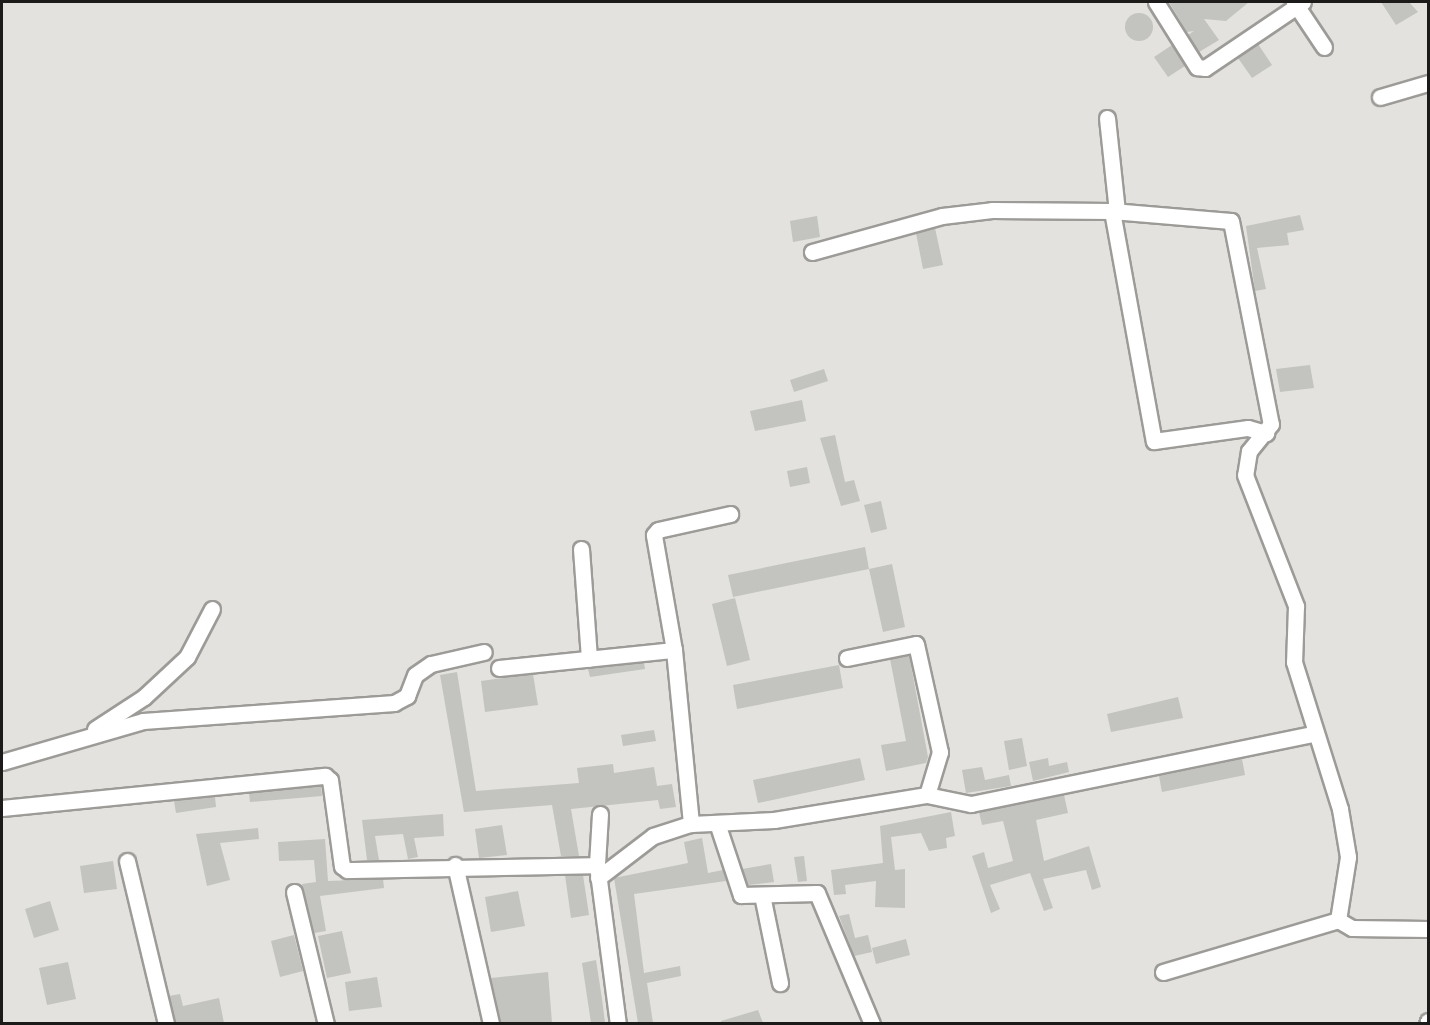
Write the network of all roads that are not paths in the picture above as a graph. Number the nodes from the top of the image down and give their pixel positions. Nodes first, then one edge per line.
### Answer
1 (1156, 2) edge
2 (1298, 3) edge
3 (1324, 47) dead end
4 (1428, 83) edge
5 (1380, 97) dead end
6 (1107, 118) dead end
7 (1115, 211) junction
8 (812, 252) dead end
9 (1266, 433) junction
10 (730, 514) dead end
11 (581, 549) dead end
12 (212, 609) dead end
13 (674, 650) junction
14 (484, 652) dead end
15 (589, 658) junction
16 (847, 658) dead end
17 (499, 668) dead end
18 (1313, 734) junction
19 (80, 738) junction
20 (2, 762) edge
21 (927, 795) junction
22 (2, 808) edge
23 (600, 814) dead end
24 (717, 823) junction
25 (691, 824) junction
26 (127, 861) dead end
27 (455, 865) junction
28 (598, 871) junction
29 (294, 892) dead end
30 (762, 895) junction
31 (1338, 920) junction
32 (1428, 929) edge
33 (1163, 972) dead end
34 (780, 983) dead end
35 (166, 1023) edge
36 (326, 1023) edge
37 (491, 1023) edge
38 (618, 1023) edge
39 (872, 1023) edge

1 - 2 street
2 - 3 street
4 - 5 street
6 - 7 street
7 - 8 street
7 - 9 street
7 - 9 street
9 - 18 street
10 - 13 street
11 - 15 street
12 - 19 street
13 - 15 street
13 - 25 street
14 - 19 street
15 - 17 street
16 - 21 street
18 - 21 street
18 - 31 street
19 - 20 street
21 - 24 street
22 - 27 street
23 - 28 street
24 - 25 street
24 - 30 street
25 - 28 street
26 - 35 street
27 - 28 street
27 - 37 street
28 - 38 street
29 - 36 street
30 - 34 street
30 - 39 street
31 - 32 street
31 - 33 street

